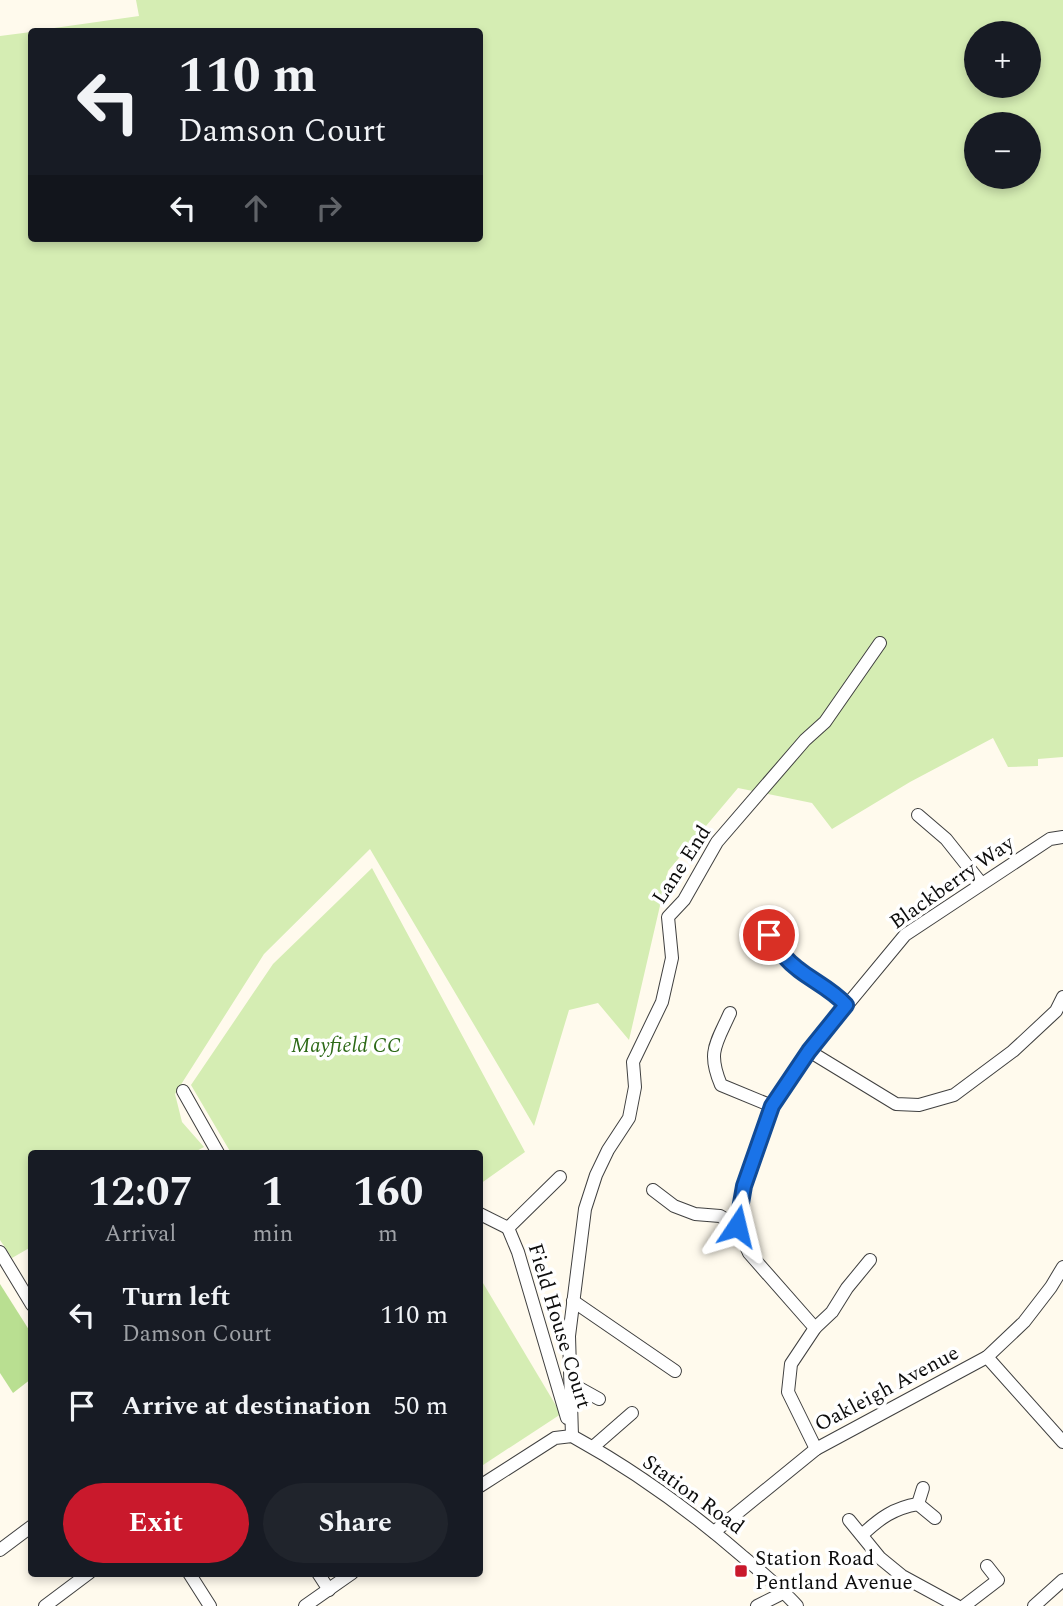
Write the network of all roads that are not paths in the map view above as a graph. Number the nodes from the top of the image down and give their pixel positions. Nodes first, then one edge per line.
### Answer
1 (880, 643) dead end
2 (918, 815) dead end
3 (1063, 837) edge
4 (981, 883) junction
5 (769, 935) dead end
6 (1063, 997) edge
7 (846, 1005) junction
8 (730, 1013) dead end
9 (809, 1051) junction
10 (183, 1091) dead end
11 (772, 1106) junction
12 (216, 1150) edge
13 (560, 1177) dead end
14 (653, 1190) dead end
15 (483, 1215) edge
16 (737, 1226) junction
17 (508, 1227) junction
18 (0, 1252) edge
19 (870, 1260) dead end
20 (1063, 1266) edge
21 (28, 1298) edge
22 (573, 1301) junction
23 (815, 1328) junction
24 (987, 1357) junction
25 (675, 1371) dead end
26 (572, 1384) junction
27 (599, 1399) dead end
28 (632, 1413) dead end
29 (572, 1436) junction
30 (1063, 1442) edge
31 (593, 1447) junction
32 (816, 1449) junction
33 (483, 1484) edge
34 (923, 1488) dead end
35 (918, 1504) junction
36 (935, 1518) dead end
37 (849, 1520) dead end
38 (28, 1529) edge
39 (714, 1532) junction
40 (862, 1535) junction
41 (0, 1550) edge
42 (987, 1566) dead end
43 (84, 1577) edge
44 (192, 1577) edge
45 (321, 1577) edge
46 (347, 1577) edge
47 (1063, 1580) edge
48 (329, 1590) junction
49 (785, 1592) junction
50 (45, 1606) edge
51 (210, 1606) edge
52 (305, 1606) edge
53 (757, 1606) edge
54 (797, 1606) edge
55 (957, 1606) edge
56 (964, 1606) edge
57 (1034, 1606) edge

1 - 22 street, Lane End
2 - 4 street
3 - 4 street, Blackberry Way
4 - 7 street, Blackberry Way
5 - 7 street
6 - 9 street
7 - 9 street, Blackberry Way
8 - 11 street
9 - 11 street, Blackberry Way
10 - 12 street
11 - 16 street, Blackberry Way
13 - 17 street, Field House Court
14 - 16 street
15 - 17 street, Field House Court
16 - 23 street
17 - 29 street, Field House Court
18 - 21 street
19 - 23 street
20 - 24 street, Oakleigh Avenue
22 - 25 street
22 - 26 street, Lane End
23 - 32 street
24 - 30 street
24 - 32 street, Oakleigh Avenue
26 - 27 street
26 - 29 street, Lane End
28 - 31 street
29 - 31 street, Station Road
29 - 33 street
31 - 39 street, Station Road
32 - 39 street, Oakleigh Avenue
34 - 35 street
35 - 36 street
35 - 40 street
37 - 40 street
38 - 41 street
39 - 49 street, Station Road
40 - 55 street
42 - 56 street
43 - 50 street
44 - 51 street
45 - 48 street
46 - 48 street
47 - 57 street
48 - 52 street
49 - 53 street
49 - 54 street, Station Road

